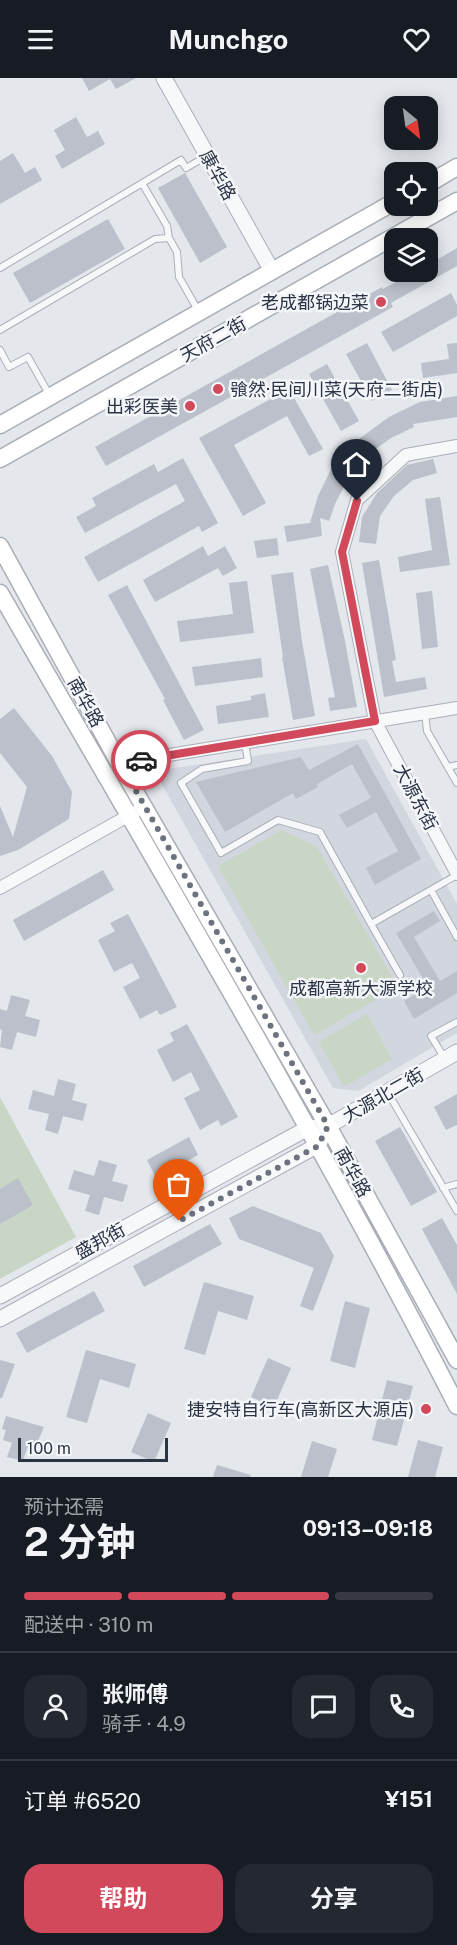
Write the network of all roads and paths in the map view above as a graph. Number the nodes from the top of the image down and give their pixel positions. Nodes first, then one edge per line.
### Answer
1 (164, 78) edge
2 (208, 156) junction
3 (457, 167) edge
4 (438, 178) edge
5 (142, 183) junction
6 (457, 201) edge
7 (384, 208) edge
8 (169, 238) junction
9 (0, 268) edge
10 (272, 272) junction
11 (200, 312) junction
12 (0, 330) edge
13 (0, 350) edge
14 (51, 396) junction
15 (0, 425) edge
16 (457, 446) edge
17 (0, 459) edge
18 (0, 546) edge
19 (0, 593) edge
20 (457, 708) edge
21 (425, 713) junction
22 (375, 721) junction
23 (245, 743) junction
24 (120, 763) junction
25 (457, 765) edge
26 (448, 767) junction
27 (457, 783) edge
28 (137, 811) junction
29 (457, 874) edge
30 (0, 888) edge
31 (431, 890) junction
32 (371, 924) junction
33 (457, 937) edge
34 (400, 975) dead end
35 (457, 1022) edge
36 (451, 1056) edge
37 (387, 1092) junction
38 (328, 1126) junction
39 (308, 1128) junction
40 (318, 1146) junction
41 (457, 1184) edge
42 (443, 1188) junction
43 (457, 1211) edge
44 (0, 1296) edge
45 (0, 1319) edge
46 (457, 1360) edge
47 (457, 1406) edge

1 - 2 street, 康华路
2 - 5 lane
2 - 10 street, 康华路
3 - 4 main road
5 - 8 lane
5 - 9 lane
6 - 17 main road, 天府二街
7 - 10 main road, 天府二街
8 - 11 lane
8 - 12 lane
10 - 11 main road, 天府二街
11 - 14 main road, 天府二街
13 - 14 lane
14 - 15 main road, 天府二街
16 - 22 street, 大源东街
18 - 24 main road, 南华路
19 - 28 main road, 南华路
20 - 21 street
21 - 22 street
21 - 26 lane
22 - 23 street
22 - 29 street, 大源东街
23 - 24 street
23 - 32 lane
24 - 28 main road, 南华路
25 - 26 lane
26 - 27 lane
28 - 30 street
28 - 38 main road, 南华路
28 - 39 main road, 南华路
29 - 31 lane
31 - 32 lane
31 - 33 lane
32 - 34 lane
35 - 36 lane
36 - 37 street, 大源北二街
37 - 38 street, 大源北二街
37 - 42 lane
38 - 39 street, 盛邦街
38 - 40 street, 大源北二街
38 - 46 main road, 南华路
39 - 40 main road, 南华路
39 - 44 street, 盛邦街
40 - 45 street, 盛邦街
40 - 47 main road, 南华路
41 - 42 lane
42 - 43 lane

